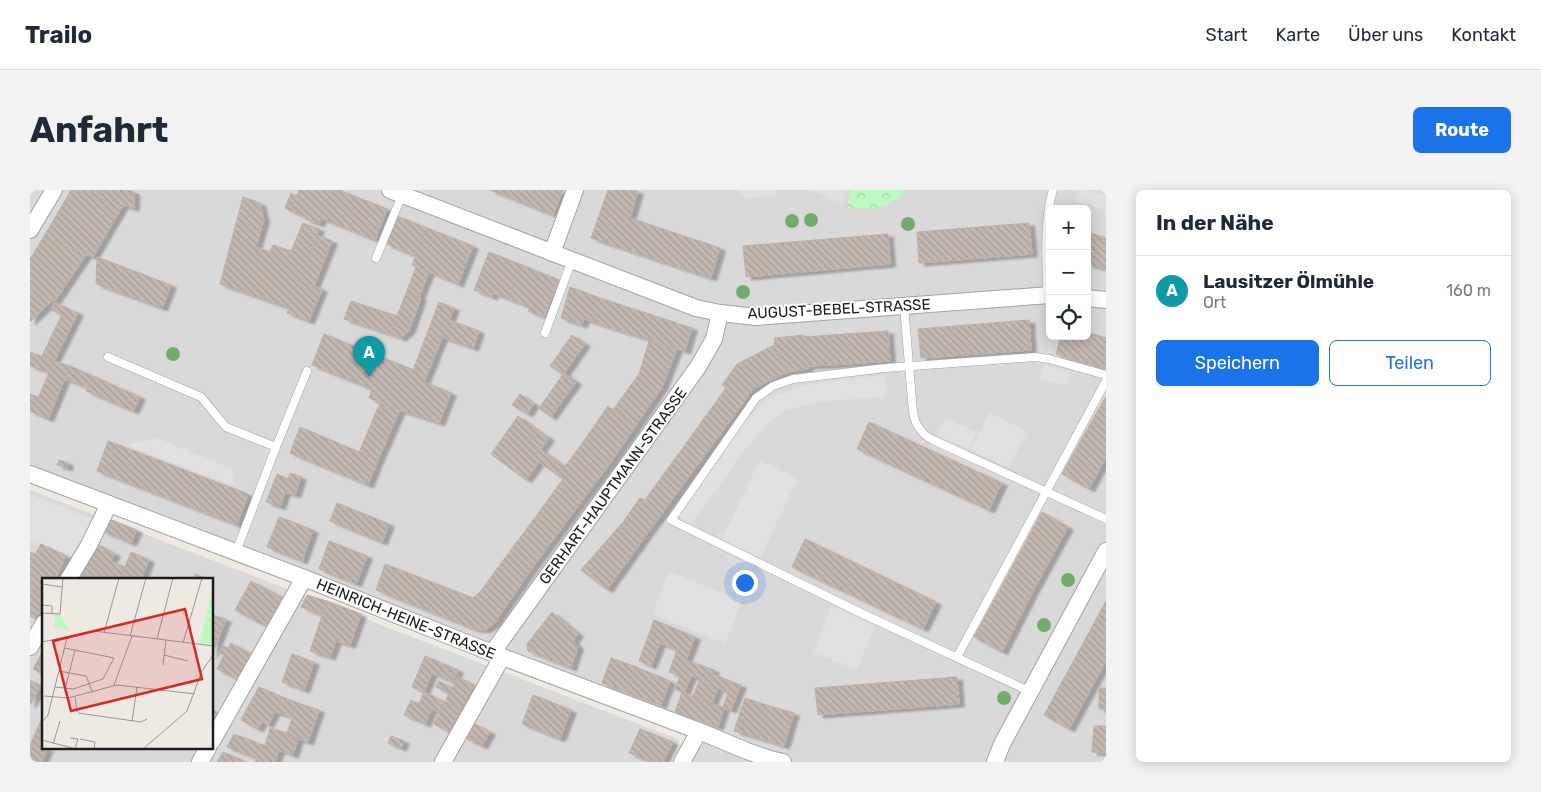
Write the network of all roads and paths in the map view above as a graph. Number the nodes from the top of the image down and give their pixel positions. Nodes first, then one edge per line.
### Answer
1 (54, 190) edge
2 (575, 190) edge
3 (1053, 190) edge
4 (396, 192) edge
5 (30, 230) edge
6 (1048, 250) edge
7 (552, 253) junction
8 (376, 258) dead end
9 (572, 260) junction
10 (1046, 295) edge
11 (1091, 298) edge
12 (1106, 300) edge
13 (904, 306) junction
14 (720, 313) junction
15 (546, 333) dead end
16 (108, 357) dead end
17 (909, 366) junction
18 (306, 371) dead end
19 (1106, 375) edge
20 (1106, 381) edge
21 (276, 448) junction
22 (30, 474) edge
23 (1045, 491) junction
24 (109, 504) junction
25 (1106, 519) edge
26 (1106, 551) edge
27 (236, 552) junction
28 (69, 578) edge
29 (304, 578) junction
30 (42, 626) edge
31 (30, 647) edge
32 (497, 655) junction
33 (957, 657) junction
34 (1031, 692) junction
35 (700, 732) junction
36 (214, 737) edge
37 (207, 750) edge
38 (200, 762) edge
39 (443, 762) edge
40 (682, 762) edge
41 (783, 762) edge
42 (995, 762) edge

1 - 5 street
2 - 7 street
3 - 6 lane, AUGUST-BEBEL-STRASSE
4 - 7 street, AUGUST-BEBEL-STRASSE
4 - 8 lane
7 - 9 street, AUGUST-BEBEL-STRASSE
9 - 14 street, AUGUST-BEBEL-STRASSE
9 - 15 lane
10 - 13 street, AUGUST-BEBEL-STRASSE
11 - 12 street
13 - 14 street, AUGUST-BEBEL-STRASSE
13 - 17 lane
14 - 32 street, GERHART-HAUPTMANN-STRASSE
16 - 21 lane
17 - 19 lane
17 - 23 lane
17 - 33 lane
18 - 21 lane
20 - 23 lane
21 - 27 lane
22 - 24 street, HEINRICH-HEINE-STRASSE
23 - 25 lane
23 - 33 lane
24 - 27 street, HEINRICH-HEINE-STRASSE
24 - 28 street
26 - 34 street
27 - 29 street, HEINRICH-HEINE-STRASSE
29 - 32 street, HEINRICH-HEINE-STRASSE
29 - 36 street
30 - 31 street
32 - 35 street, HEINRICH-HEINE-STRASSE
32 - 39 street, GERHART-HAUPTMANN-STRASSE
33 - 34 lane
34 - 42 street
35 - 40 street
35 - 41 street, HEINRICH-HEINE-STRASSE
37 - 38 street

